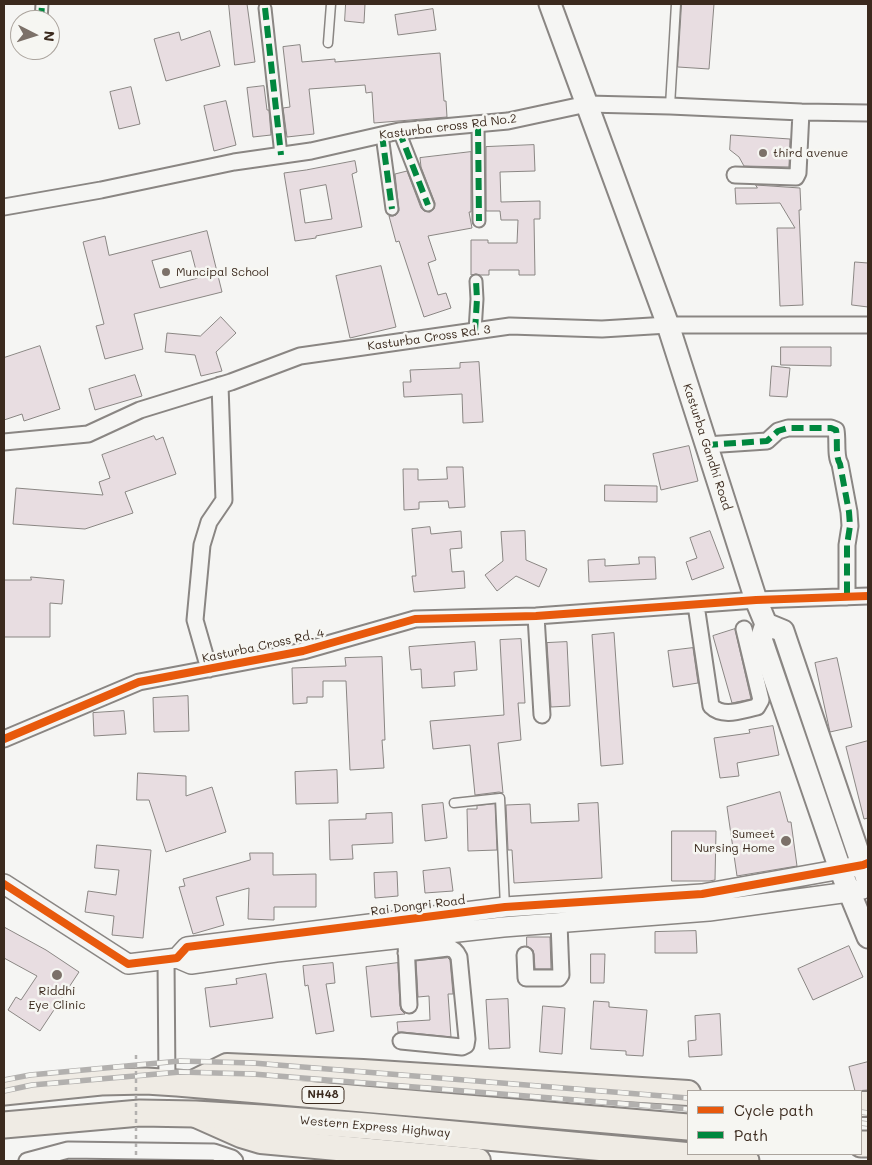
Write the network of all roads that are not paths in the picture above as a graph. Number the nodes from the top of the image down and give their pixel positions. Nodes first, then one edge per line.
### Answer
1 (331, 4) edge
2 (550, 4) edge
3 (676, 4) edge
4 (265, 8) dead end
5 (328, 43) dead end
6 (587, 104) junction
7 (670, 106) junction
8 (801, 112) junction
9 (868, 113) edge
10 (478, 124) junction
11 (399, 132) junction
12 (382, 135) junction
13 (281, 155) junction
14 (735, 175) dead end
15 (428, 205) dead end
16 (4, 208) edge
17 (392, 209) dead end
18 (478, 220) dead end
19 (476, 281) dead end
20 (668, 326) junction
21 (868, 326) edge
22 (475, 331) junction
23 (220, 385) junction
24 (4, 442) edge
25 (706, 445) junction
26 (868, 596) edge
27 (847, 597) junction
28 (756, 600) junction
29 (696, 605) junction
30 (536, 616) junction
31 (766, 624) junction
32 (744, 629) dead end
33 (209, 668) junction
34 (542, 715) dead end
35 (4, 739) edge
36 (454, 803) dead end
37 (840, 869) junction
38 (866, 870) edge
39 (4, 884) edge
40 (858, 890) edge
41 (608, 900) junction
42 (514, 906) junction
43 (608, 919) junction
44 (559, 923) junction
45 (524, 925) junction
46 (405, 937) junction
47 (868, 937) edge
48 (525, 955) dead end
49 (171, 959) junction
50 (410, 1005) dead end
51 (401, 1041) dead end
52 (179, 1083) junction
53 (4, 1092) edge
54 (687, 1093) edge
55 (195, 1114) junction
56 (4, 1125) edge
57 (687, 1127) edge
58 (241, 1135) junction
59 (393, 1157) edge
60 (233, 1160) edge
61 (27, 1161) edge
62 (478, 1161) edge
63 (746, 1161) edge

1 - 5 lane
2 - 6 main road, Kasturba Gandhi Road
3 - 7 lane
4 - 13 street
6 - 7 street, Kasturba cross Rd No.2
6 - 10 street, Kasturba cross Rd No.2
6 - 20 main road, Kasturba Gandhi Road
7 - 8 street, Kasturba cross Rd No.2
8 - 9 street, Kasturba cross Rd No.2
8 - 14 street
10 - 11 street, Kasturba cross Rd No.2
10 - 18 street
11 - 12 street, Kasturba cross Rd No.2
11 - 15 street
12 - 13 street, Kasturba cross Rd No.2
12 - 17 street
13 - 16 street, Kasturba cross Rd No.2
19 - 22 street
20 - 21 street, Kasturba Cross Rd. 3
20 - 22 street, Kasturba Cross Rd. 3
20 - 25 main road, Kasturba Gandhi Road
22 - 23 street, Kasturba Cross Rd. 3
23 - 24 street, Kasturba Cross Rd. 3
23 - 33 street
25 - 27 street
25 - 28 main road, Kasturba Gandhi Road
26 - 27 street, Kasturba Cross Rd. 4
27 - 28 street, Kasturba Cross Rd. 4
28 - 29 street, Kasturba Cross Rd. 4
28 - 31 main road, Kasturba Gandhi Road
29 - 30 street, Kasturba Cross Rd. 4
29 - 32 street
30 - 33 street, Kasturba Cross Rd. 4
30 - 34 street
31 - 37 main road
31 - 38 main road
33 - 35 street, Kasturba Cross Rd. 4
36 - 42 lane
37 - 38 street, Rai Dongri Road
37 - 40 main road
37 - 41 street, Rai Dongri Road
39 - 49 street
40 - 43 street
40 - 47 main road
41 - 42 street, Rai Dongri Road
41 - 43 street
42 - 45 street
42 - 46 street, Rai Dongri Road
43 - 44 street
44 - 45 street
44 - 48 street
45 - 46 street
46 - 49 street
46 - 50 street
46 - 51 street
49 - 52 street
52 - 53 highway, NH48
52 - 54 main road
52 - 57 highway, NH48
55 - 56 highway, Western Express Highway / NH48
55 - 58 main road
55 - 63 highway, Western Express Highway / NH48
58 - 59 main road
58 - 60 street
59 - 62 main road
60 - 61 street

